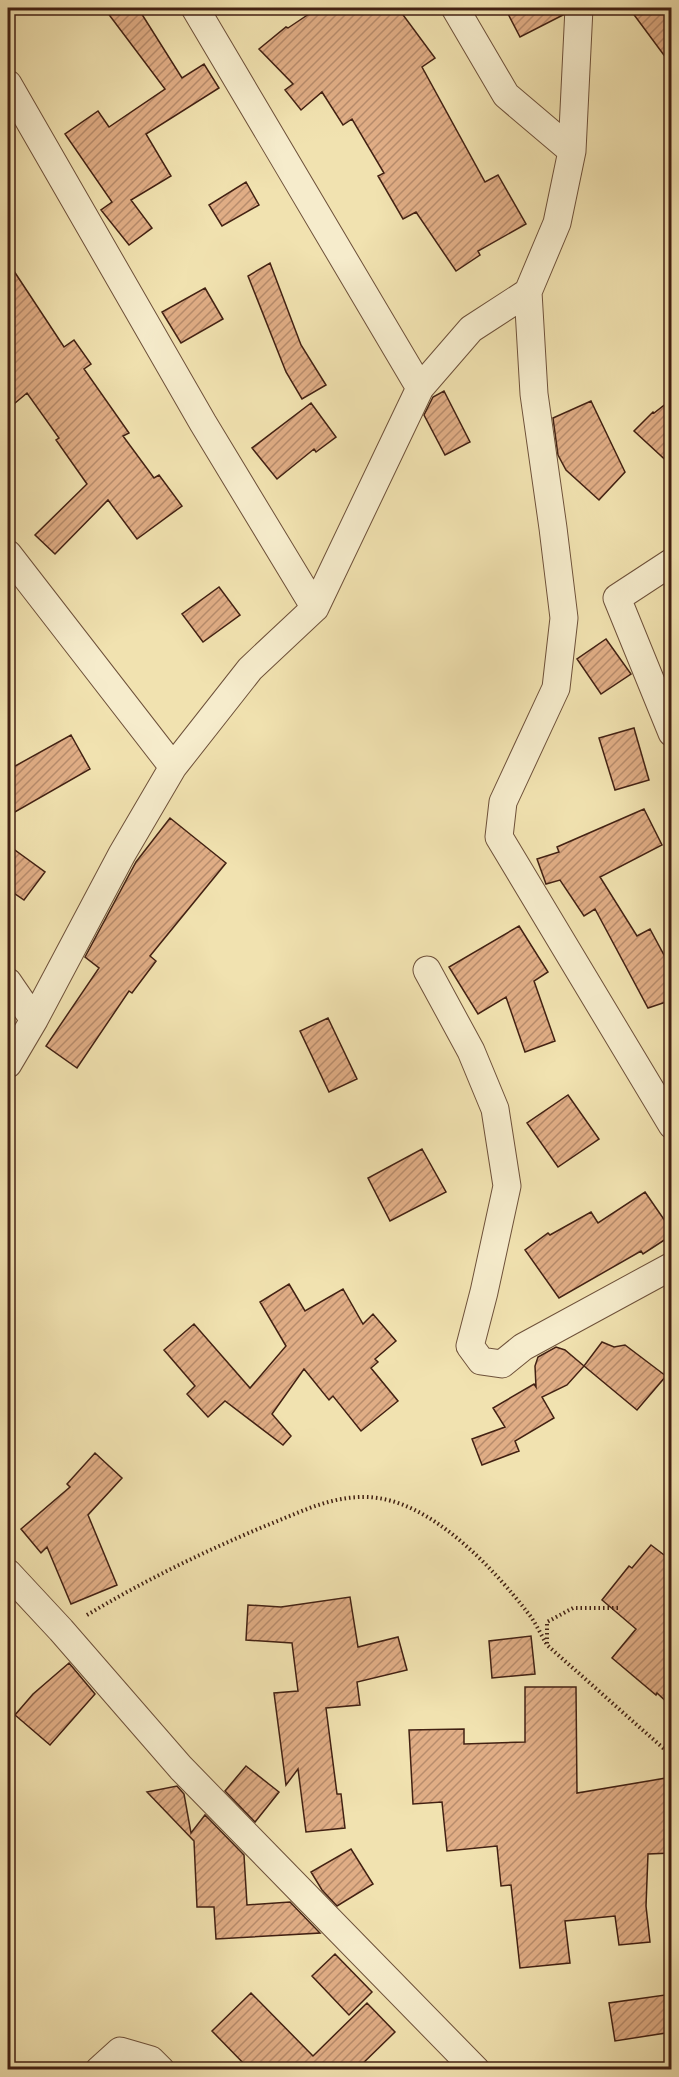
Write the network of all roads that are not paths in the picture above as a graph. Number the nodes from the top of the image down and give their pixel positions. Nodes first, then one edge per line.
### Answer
1 (195, 8) edge
2 (455, 8) edge
3 (579, 8) edge
4 (8, 84) edge
5 (572, 151) junction
6 (528, 292) junction
7 (420, 388) junction
8 (8, 554) edge
9 (672, 562) edge
10 (315, 608) junction
11 (672, 733) edge
12 (173, 767) junction
13 (427, 970) dead end
14 (8, 982) edge
15 (34, 1020) junction
16 (8, 1064) edge
17 (672, 1125) edge
18 (672, 1266) edge
19 (8, 1573) edge
20 (99, 2070) edge
21 (161, 2070) edge
22 (476, 2070) edge

1 - 7 street
2 - 5 street
3 - 5 street
4 - 10 street
5 - 6 street
6 - 7 street
6 - 17 street
7 - 10 street
8 - 12 street
9 - 11 street
10 - 12 street
12 - 15 street
13 - 18 street
14 - 15 street
15 - 16 street
19 - 22 street
20 - 21 street

